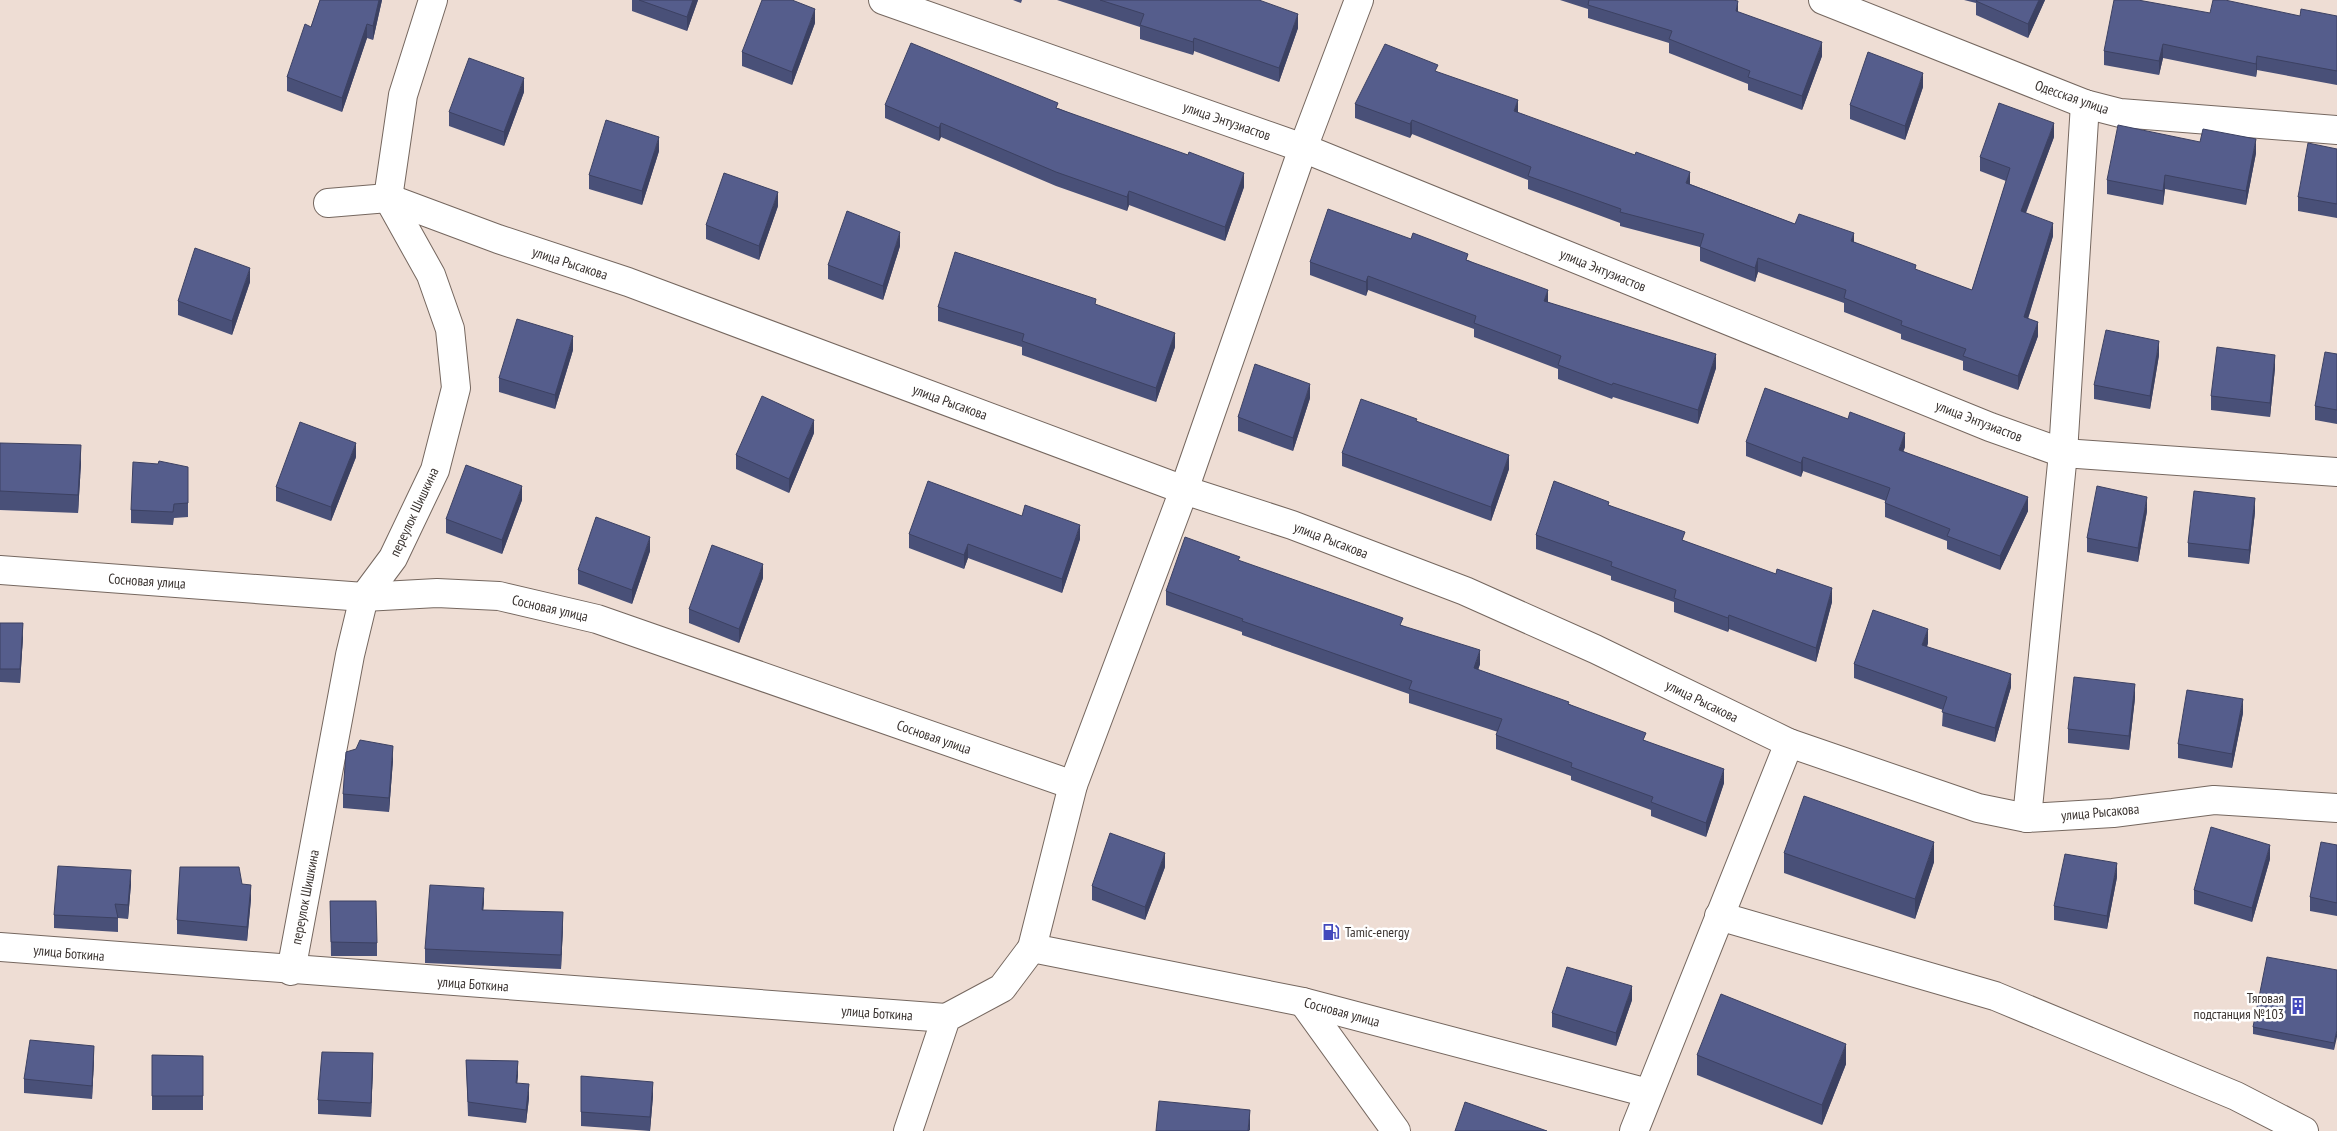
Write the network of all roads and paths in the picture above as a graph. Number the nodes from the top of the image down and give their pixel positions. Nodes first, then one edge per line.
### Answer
1 (433, 0) edge
2 (883, 0) edge
3 (1359, 0) edge
4 (1823, 0) edge
5 (2085, 104) junction
6 (2337, 130) edge
7 (1303, 148) junction
8 (388, 198) junction
9 (328, 203) dead end
10 (2063, 453) junction
11 (2337, 472) edge
12 (1184, 490) junction
13 (0, 570) edge
14 (364, 598) junction
15 (1789, 743) junction
16 (1073, 785) junction
17 (2337, 808) edge
18 (2027, 818) junction
19 (1719, 916) junction
20 (0, 947) edge
21 (1032, 948) junction
22 (291, 971) junction
23 (1303, 1002) junction
24 (946, 1018) junction
25 (1648, 1093) junction
26 (908, 1131) edge
27 (1396, 1131) edge
28 (1634, 1131) edge
29 (2304, 1131) edge

1 - 8 street
2 - 7 street, улица Энтузиастов
3 - 7 street
4 - 5 street, Одесская улица
5 - 6 street, Одесская улица
5 - 10 street
7 - 10 street, улица Энтузиастов
7 - 12 street
8 - 9 street, улица Рысакова
8 - 12 street, улица Рысакова
8 - 14 street, переулок Шишкина
10 - 11 street, улица Энтузиастов
10 - 18 street
12 - 15 street, улица Рысакова
12 - 16 street
13 - 14 street, Сосновая улица
14 - 16 street, Сосновая улица
14 - 22 street, переулок Шишкина
15 - 18 street, улица Рысакова
15 - 19 street
16 - 21 street
17 - 18 street, улица Рысакова
19 - 25 street
19 - 29 street
20 - 22 street, улица Боткина
21 - 23 street, Сосновая улица
21 - 24 street
22 - 24 street, улица Боткина
23 - 25 street, Сосновая улица
23 - 27 street
24 - 26 street
25 - 28 street

